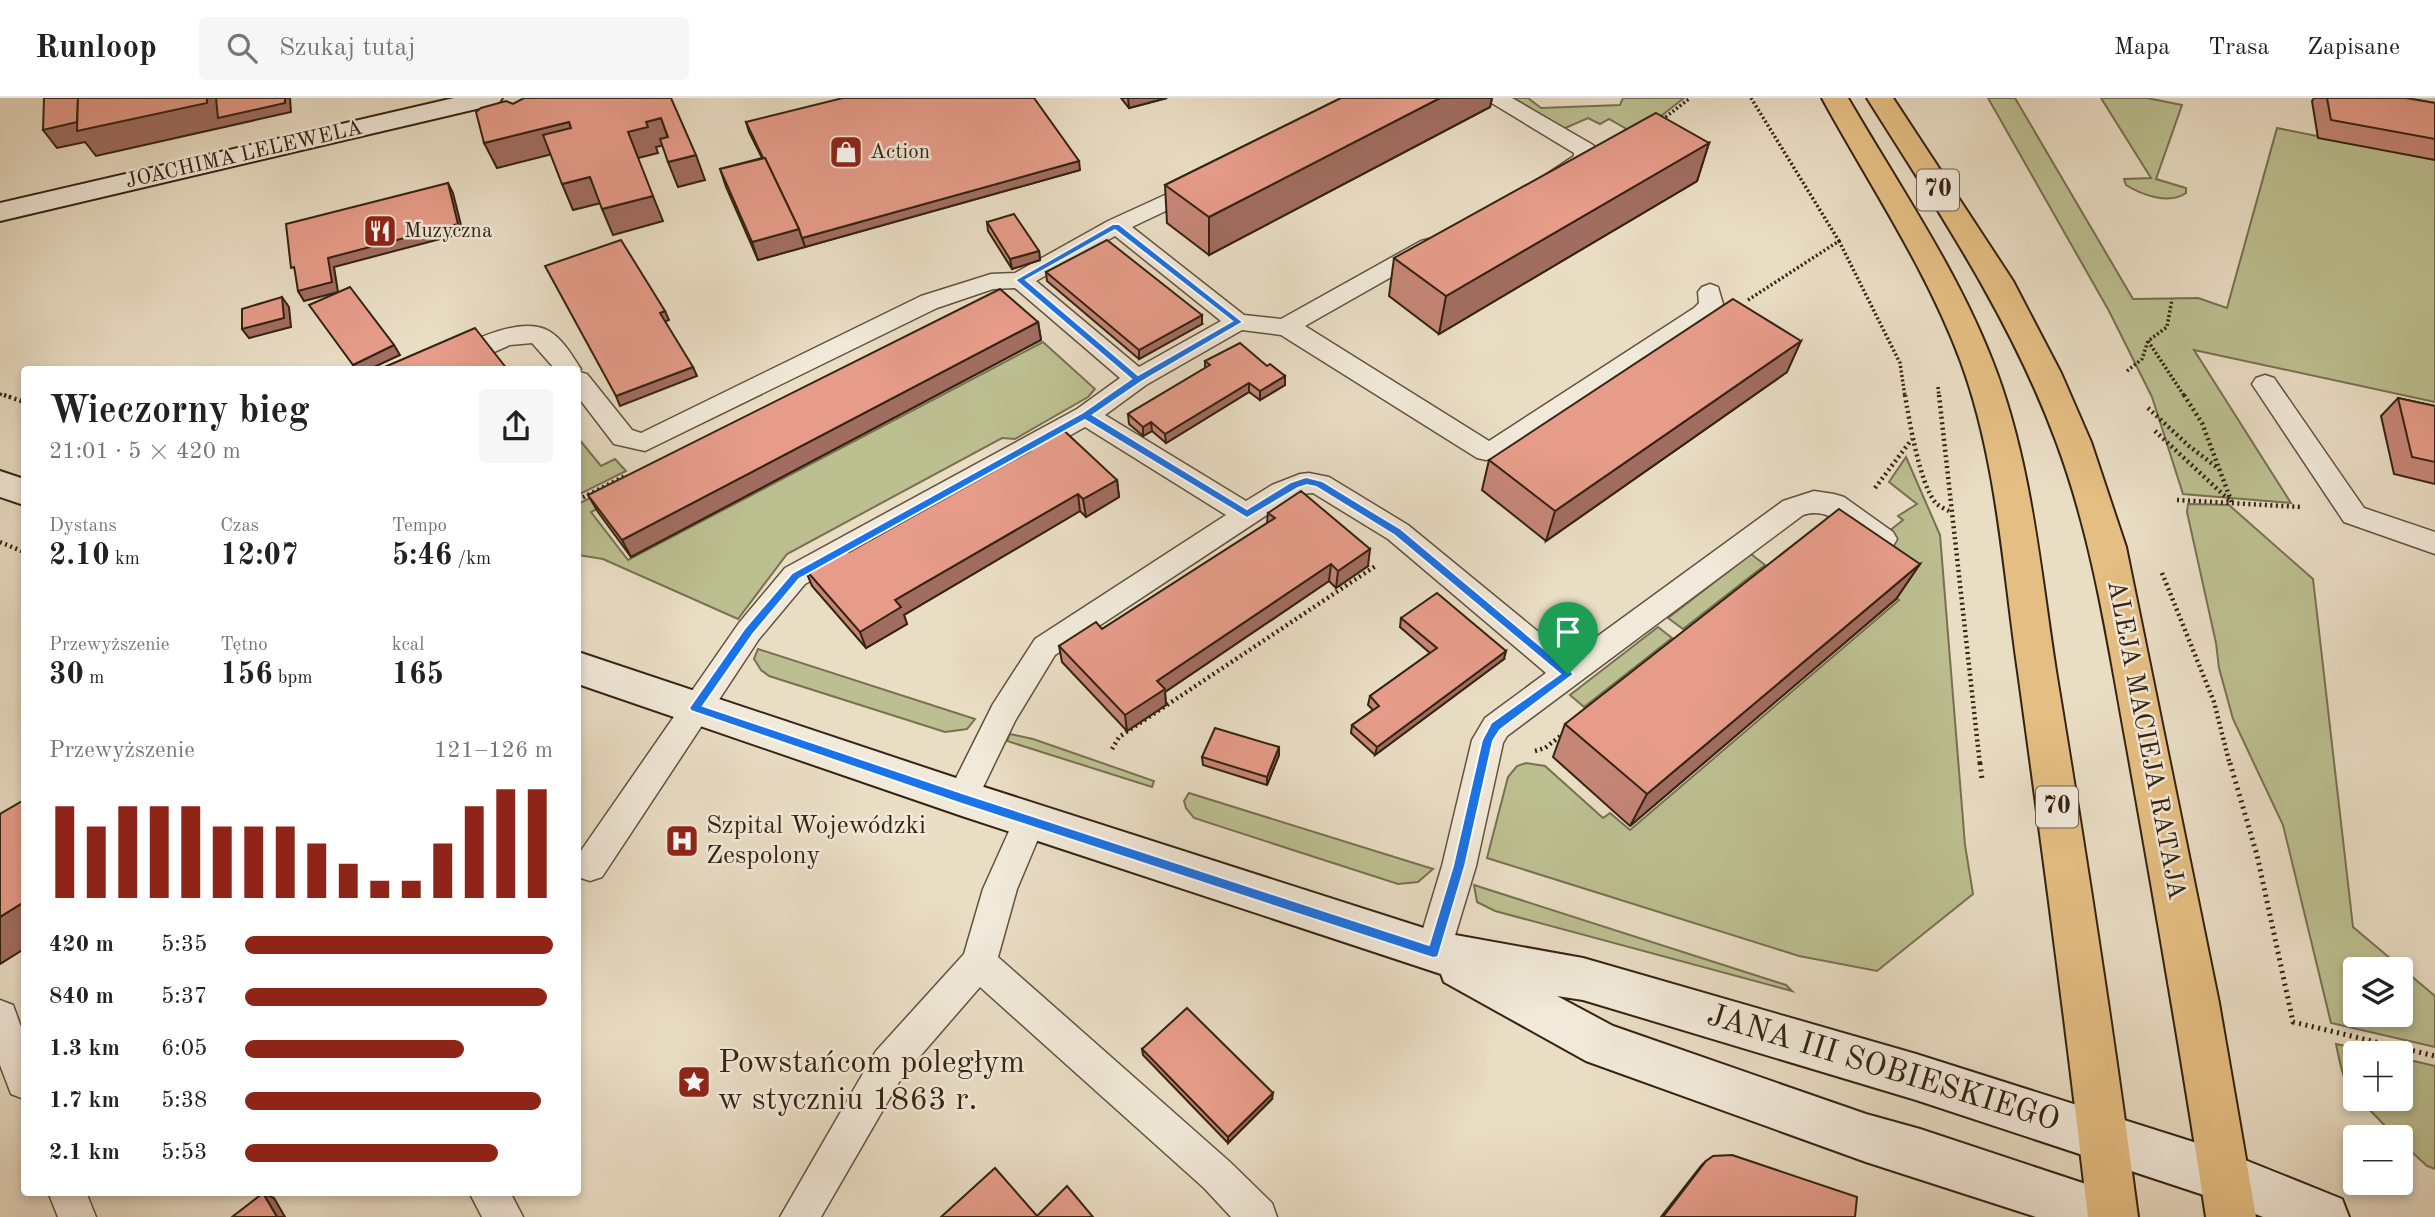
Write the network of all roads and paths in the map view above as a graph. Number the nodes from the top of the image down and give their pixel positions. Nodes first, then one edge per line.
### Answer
1 (489, 98) edge
2 (1497, 98) edge
3 (1690, 98) edge
4 (1751, 98) edge
5 (1835, 98) edge
6 (1880, 98) edge
7 (1660, 121) edge
8 (1225, 174) edge
9 (1536, 186) edge
10 (0, 212) edge
11 (1116, 226) junction
12 (1452, 233) edge
13 (1839, 241) junction
14 (1020, 280) junction
15 (1710, 292) dead end
16 (2172, 299) dead end
17 (1745, 301) dead end
18 (1238, 322) junction
19 (1285, 327) junction
20 (2148, 341) junction
21 (442, 366) edge
22 (566, 366) edge
23 (2127, 371) dead end
24 (1937, 376) dead end
25 (1137, 379) junction
26 (581, 384) edge
27 (2265, 384) dead end
28 (0, 394) edge
29 (21, 401) edge
30 (2148, 408) dead end
31 (1086, 415) junction
32 (2155, 430) dead end
33 (1912, 439) junction
34 (2219, 469) junction
35 (0, 484) edge
36 (21, 491) edge
37 (2177, 500) dead end
38 (2232, 503) junction
39 (1845, 512) junction
40 (1950, 512) junction
41 (1247, 514) junction
42 (2354, 515) junction
43 (1398, 532) junction
44 (1882, 539) edge
45 (0, 542) edge
46 (2435, 543) edge
47 (21, 551) edge
48 (2158, 561) dead end
49 (581, 669) edge
50 (1568, 674) junction
51 (695, 708) junction
52 (1566, 732) dead end
53 (1112, 749) dead end
54 (1532, 752) dead end
55 (1982, 779) dead end
56 (962, 798) junction
57 (1030, 820) junction
58 (590, 866) dead end
59 (1433, 952) junction
60 (979, 963) junction
61 (0, 1017) edge
62 (2435, 1056) edge
63 (21, 1073) edge
64 (2102, 1137) junction
65 (69, 1196) edge
66 (491, 1196) edge
67 (2228, 1197) edge
68 (77, 1217) edge
69 (504, 1217) edge
70 (799, 1217) edge
71 (1258, 1217) edge
72 (2111, 1217) edge
73 (2324, 1217) edge

1 - 10 street, JOACHIMA LELEWELA
2 - 9 lane
3 - 7 path
4 - 13 path
5 - 64 main road, 70
6 - 67 main road, ALEJA MACIEJA RATAJA / 70
8 - 11 lane
11 - 14 lane
11 - 18 lane
12 - 19 lane
13 - 17 path
13 - 33 path
14 - 25 lane
14 - 26 lane
15 - 19 lane
16 - 20 path
18 - 19 lane
18 - 25 lane
20 - 23 path
20 - 34 path
21 - 22 lane
24 - 40 path
25 - 31 lane
27 - 42 lane
28 - 29 path
30 - 34 path
31 - 41 lane
31 - 51 lane
32 - 38 path
33 - 39 path
33 - 40 path
34 - 38 path
35 - 36 street
37 - 38 path
38 - 42 path
39 - 44 lane
39 - 50 lane
40 - 55 path
41 - 43 lane
41 - 56 lane
42 - 46 lane
43 - 50 lane
43 - 53 path
45 - 47 path
48 - 62 path
49 - 51 street, JANA III SOBIESKIEGO
50 - 59 lane
51 - 56 street, JANA III SOBIESKIEGO
51 - 58 lane
52 - 54 path
56 - 57 street, JANA III SOBIESKIEGO
57 - 59 street, JANA III SOBIESKIEGO
57 - 60 lane
59 - 64 street, JANA III SOBIESKIEGO
59 - 72 street, JANA III SOBIESKIEGO
60 - 70 lane
60 - 71 lane
61 - 63 lane
64 - 67 street, JANA III SOBIESKIEGO
64 - 72 main road, 70
65 - 68 lane
66 - 69 lane
67 - 73 street, JANA III SOBIESKIEGO

